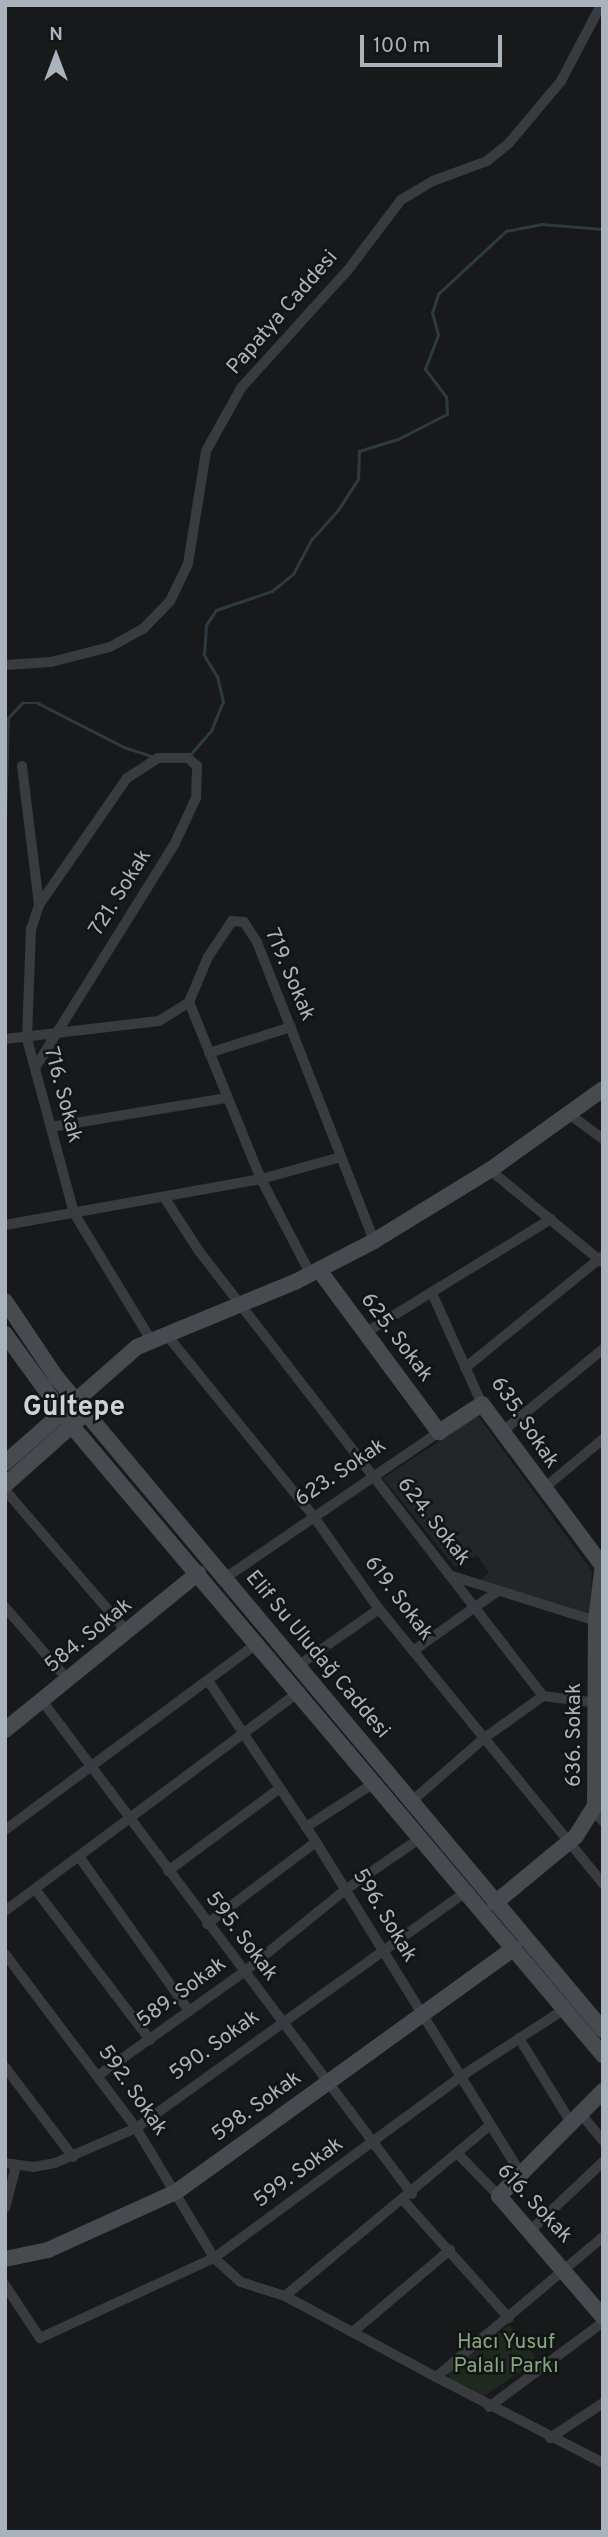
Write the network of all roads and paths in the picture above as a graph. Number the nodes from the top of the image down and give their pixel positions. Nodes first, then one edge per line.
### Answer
1 (601, 5) edge
2 (5, 665) edge
3 (158, 758) joint
4 (22, 766) dead end
5 (39, 905) junction
6 (189, 1002) junction
7 (291, 1027) junction
8 (59, 1036) junction
9 (27, 1039) junction
10 (5, 1040) edge
11 (209, 1054) junction
12 (35, 1068) junction
13 (602, 1090) edge
14 (226, 1098) junction
15 (569, 1114) junction
16 (51, 1127) junction
17 (603, 1139) edge
18 (341, 1157) junction
19 (490, 1170) junction
20 (261, 1179) junction
21 (164, 1197) junction
22 (74, 1213) junction
23 (551, 1219) junction
24 (5, 1225) edge
25 (374, 1241) junction
26 (601, 1259) edge
27 (315, 1272) junction
28 (432, 1293) junction
29 (5, 1301) edge
30 (242, 1304) junction
31 (365, 1333) junction
32 (6, 1335) edge
33 (158, 1337) junction
34 (603, 1349) edge
35 (465, 1368) junction
36 (482, 1404) junction
37 (81, 1406) junction
38 (66, 1419) junction
39 (439, 1432) junction
40 (502, 1432) junction
41 (603, 1439) edge
42 (5, 1463) edge
43 (374, 1476) junction
44 (5, 1488) edge
45 (543, 1489) junction
46 (314, 1517) junction
47 (603, 1564) edge
48 (198, 1573) junction
49 (449, 1575) junction
50 (225, 1578) junction
51 (499, 1590) junction
52 (5, 1607) edge
53 (475, 1607) junction
54 (379, 1609) junction
55 (599, 1622) edge
56 (127, 1632) junction
57 (258, 1643) junction
58 (413, 1651) junction
59 (299, 1665) junction
60 (68, 1680) junction
61 (209, 1682) junction
62 (300, 1691) junction
63 (543, 1696) junction
64 (43, 1702) junction
65 (599, 1703) edge
66 (7, 1724) edge
67 (245, 1731) junction
68 (483, 1739) junction
69 (93, 1769) junction
70 (599, 1778) edge
71 (374, 1783) junction
72 (280, 1788) junction
73 (412, 1801) junction
74 (598, 1816) edge
75 (131, 1819) junction
76 (306, 1827) junction
77 (5, 1830) edge
78 (419, 1839) junction
79 (316, 1842) junction
80 (567, 1844) junction
81 (80, 1858) junction
82 (168, 1871) junction
83 (603, 1884) edge
84 (35, 1889) junction
85 (345, 1890) junction
86 (466, 1892) junction
87 (495, 1903) junction
88 (5, 1911) edge
89 (207, 1924) junction
90 (513, 1948) junction
91 (382, 1950) junction
92 (5, 1955) edge
93 (244, 1972) junction
94 (563, 2010) junction
95 (189, 2011) junction
96 (420, 2014) junction
97 (280, 2022) junction
98 (603, 2030) edge
99 (519, 2038) junction
100 (150, 2040) junction
101 (603, 2055) edge
102 (5, 2067) edge
103 (99, 2075) junction
104 (460, 2077) junction
105 (327, 2082) junction
106 (603, 2091) edge
107 (577, 2119) junction
108 (489, 2126) junction
109 (136, 2128) junction
110 (603, 2141) edge
111 (374, 2142) junction
112 (458, 2154) junction
113 (73, 2157) junction
114 (603, 2162) edge
115 (10, 2164) edge
116 (522, 2174) junction
117 (176, 2192) junction
118 (499, 2196) junction
119 (408, 2197) junction
120 (5, 2208) edge
121 (531, 2230) junction
122 (603, 2237) edge
123 (450, 2250) junction
124 (214, 2258) junction
125 (5, 2259) edge
126 (566, 2272) junction
127 (5, 2286) edge
128 (285, 2296) junction
129 (509, 2318) junction
130 (603, 2320) edge
131 (354, 2331) junction
132 (440, 2373) junction
133 (603, 2403) edge
134 (489, 2407) junction
135 (550, 2438) junction
136 (603, 2463) edge

1 - 2 street, Papatya Caddesi
3 - 5 street, 716. Sokak
3 - 8 street, 721. Sokak
4 - 5 street
5 - 9 street, 716. Sokak
6 - 7 street, 719. Sokak
6 - 8 street
6 - 11 street
7 - 11 street
7 - 18 street, 719. Sokak
8 - 9 street
8 - 12 street, 721. Sokak
9 - 10 street
9 - 12 street, 716. Sokak
11 - 14 street
12 - 16 street, 716. Sokak
13 - 15 main road
14 - 16 street
14 - 20 street
15 - 17 street
15 - 19 main road
16 - 22 street, 716. Sokak
18 - 20 street
18 - 25 street, 719. Sokak
19 - 23 street
19 - 25 main road
20 - 21 street
20 - 27 street
21 - 22 street
21 - 30 street, 624. Sokak
22 - 24 street
22 - 33 street, 716. Sokak
23 - 26 street
23 - 28 street
25 - 27 main road
26 - 35 street
27 - 30 main road
27 - 31 main road, 625. Sokak
28 - 31 street
28 - 35 street, 635. Sokak
29 - 37 main road, Elif Su Uludağ Caddesi
30 - 33 main road
30 - 43 street, 624. Sokak
31 - 39 main road, 625. Sokak
32 - 38 main road, Elif Su Uludağ Caddesi
33 - 37 main road
33 - 46 street, 619. Sokak
34 - 40 street
35 - 36 street, 635. Sokak
36 - 39 main road, 623. Sokak
36 - 40 main road, 635. Sokak
37 - 38 main road
37 - 50 main road, Elif Su Uludağ Caddesi
38 - 42 main road
38 - 44 main road
38 - 48 main road, Elif Su Uludağ Caddesi
39 - 43 street, 623. Sokak
40 - 45 main road, 635. Sokak
41 - 45 street
43 - 46 street, 623. Sokak
43 - 49 street, 624. Sokak
44 - 56 street
45 - 47 main road, 635. Sokak
46 - 50 street, 623. Sokak
46 - 54 street, 619. Sokak
47 - 55 main road, 636. Sokak
48 - 56 main road, 584. Sokak
48 - 57 main road, Elif Su Uludağ Caddesi
49 - 51 street
49 - 53 street, 624. Sokak
50 - 59 main road, Elif Su Uludağ Caddesi
51 - 53 street
51 - 55 street
52 - 60 street
53 - 58 street
53 - 63 street, 624. Sokak
54 - 58 street, 619. Sokak
54 - 59 street
55 - 65 main road, 636. Sokak
56 - 60 main road, 584. Sokak
57 - 61 street
57 - 62 main road, Elif Su Uludağ Caddesi
58 - 68 street, 619. Sokak
59 - 73 main road, Elif Su Uludağ Caddesi
60 - 64 main road, 584. Sokak
61 - 67 street, 596. Sokak
61 - 69 street
62 - 67 street
62 - 71 main road, Elif Su Uludağ Caddesi
63 - 65 street
63 - 68 street
64 - 66 main road, 584. Sokak
64 - 69 street, 595. Sokak
65 - 70 main road, 636. Sokak
67 - 72 street, 596. Sokak
67 - 75 street
68 - 73 street
68 - 80 street, 619. Sokak
69 - 75 street, 595. Sokak
69 - 77 street
70 - 74 main road, 636. Sokak
71 - 76 street
71 - 78 main road, Elif Su Uludağ Caddesi
72 - 76 street, 596. Sokak
72 - 82 street
73 - 87 main road, Elif Su Uludağ Caddesi
74 - 80 main road, 636. Sokak
75 - 81 street
75 - 82 street, 595. Sokak
76 - 79 street, 596. Sokak
78 - 85 street, 589. Sokak
78 - 86 main road, Elif Su Uludağ Caddesi
79 - 85 street, 596. Sokak
79 - 89 street
80 - 83 street, 619. Sokak
80 - 87 main road, 636. Sokak
81 - 84 street
81 - 95 street
82 - 89 street, 595. Sokak
84 - 88 street
84 - 100 street
85 - 91 street, 596. Sokak
85 - 93 street, 589. Sokak
86 - 90 main road, Elif Su Uludağ Caddesi
86 - 91 street, 590. Sokak
87 - 98 main road, Elif Su Uludağ Caddesi
89 - 93 street, 595. Sokak
90 - 94 main road, Elif Su Uludağ Caddesi
90 - 96 main road, 598. Sokak
91 - 96 street, 596. Sokak
91 - 97 street, 590. Sokak
92 - 103 street, 592. Sokak
93 - 95 street, 589. Sokak
93 - 97 street, 595. Sokak
94 - 99 street, 599. Sokak
94 - 101 main road, Elif Su Uludağ Caddesi
95 - 100 street, 589. Sokak
96 - 104 street, 596. Sokak
96 - 105 main road, 598. Sokak
97 - 105 street, 595. Sokak
97 - 109 street, 590. Sokak
99 - 104 street, 599. Sokak
99 - 107 street
100 - 103 street, 589. Sokak
102 - 113 street
103 - 109 street, 592. Sokak
104 - 108 street, 596. Sokak
104 - 111 street, 599. Sokak
105 - 111 street, 595. Sokak
105 - 117 main road, 598. Sokak
106 - 107 main road
107 - 110 street
107 - 116 main road
108 - 112 street
108 - 116 street, 596. Sokak
109 - 113 street, 590. Sokak
109 - 117 street, 592. Sokak
111 - 119 street, 595. Sokak
111 - 124 street, 599. Sokak
112 - 118 street, 616. Sokak
112 - 119 street
113 - 115 street, 590. Sokak
114 - 121 street
115 - 120 street
116 - 118 main road
117 - 124 street, 592. Sokak
117 - 125 main road, 598. Sokak
118 - 121 main road, 616. Sokak
119 - 123 street, 595. Sokak
119 - 128 street
121 - 126 main road, 616. Sokak
122 - 126 street
123 - 129 street, 595. Sokak
123 - 131 street
124 - 127 street, 599. Sokak
124 - 128 street, 592. Sokak
126 - 129 street
126 - 130 main road, 616. Sokak
128 - 131 street, 592. Sokak
129 - 132 street
130 - 134 street
131 - 132 street, 592. Sokak
132 - 134 street, 592. Sokak
133 - 135 street
134 - 135 street, 592. Sokak
135 - 136 street, 592. Sokak

